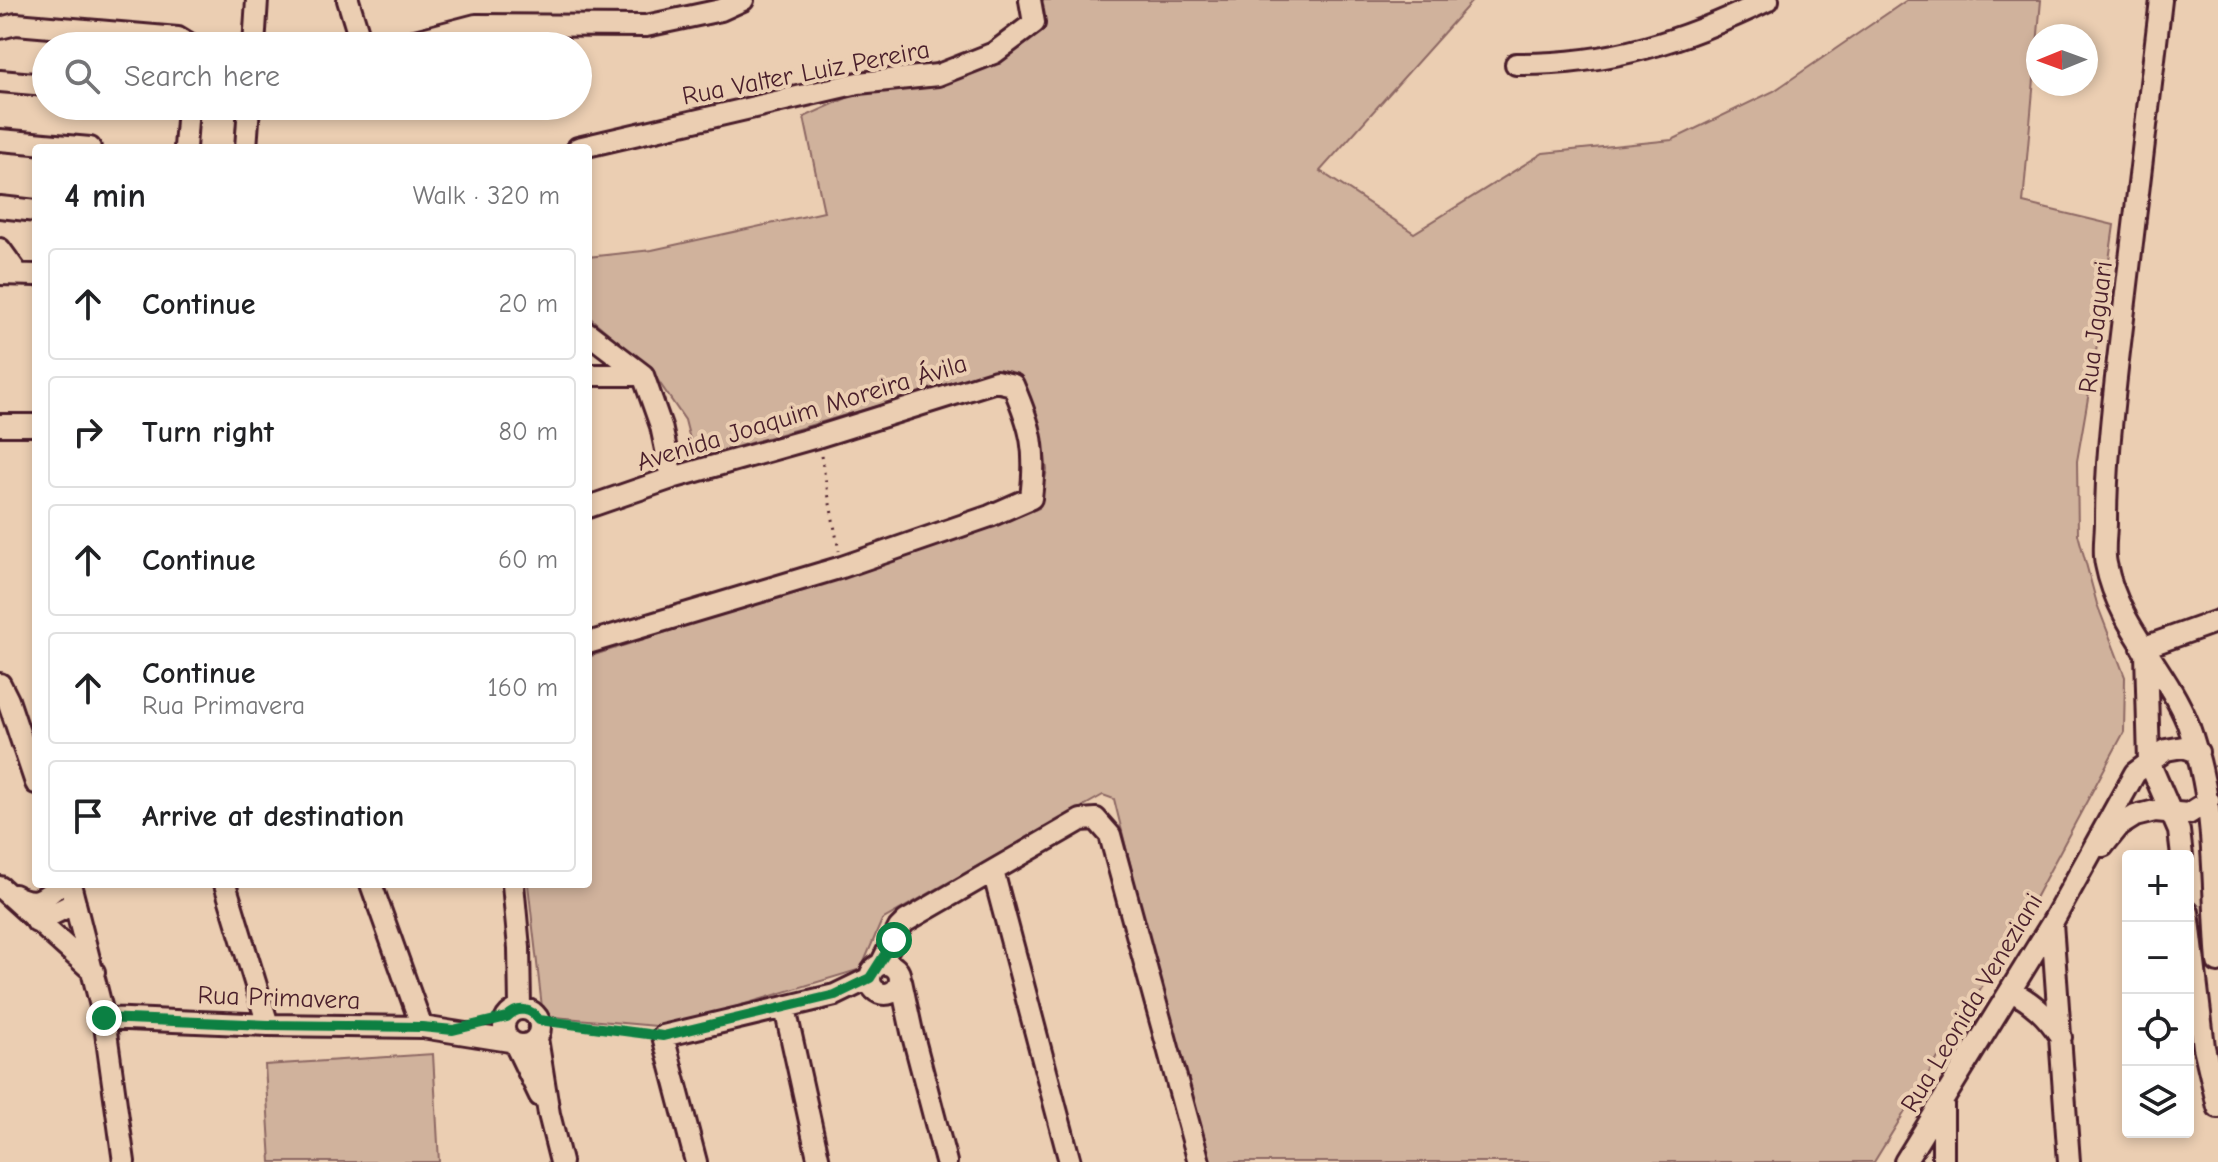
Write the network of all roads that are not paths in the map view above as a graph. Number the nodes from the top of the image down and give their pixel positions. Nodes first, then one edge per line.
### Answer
1 (257, 0) edge
2 (348, 0) edge
3 (743, 0) edge
4 (1030, 0) edge
5 (1768, 0) edge
6 (2161, 0) edge
7 (0, 28) edge
8 (109, 32) edge
9 (255, 32) edge
10 (358, 32) edge
11 (449, 32) edge
12 (1516, 64) dead end
13 (0, 81) edge
14 (32, 84) edge
15 (187, 120) edge
16 (248, 120) edge
17 (0, 140) edge
18 (45, 144) edge
19 (185, 144) edge
20 (246, 144) edge
21 (592, 145) edge
22 (0, 207) edge
23 (32, 211) edge
24 (0, 249) edge
25 (18, 274) edge
26 (592, 336) edge
27 (592, 375) edge
28 (643, 375) junction
29 (0, 425) edge
30 (32, 425) edge
31 (672, 478) junction
32 (592, 506) edge
33 (2218, 621) edge
34 (592, 642) edge
35 (2144, 651) junction
36 (0, 684) edge
37 (2198, 752) junction
38 (2149, 762) junction
39 (32, 771) edge
40 (2209, 801) junction
41 (2172, 813) junction
42 (2181, 850) edge
43 (2082, 870) junction
44 (993, 871) junction
45 (2, 888) edge
46 (55, 888) edge
47 (226, 888) edge
48 (372, 888) edge
49 (513, 888) edge
50 (72, 893) edge
51 (37, 922) junction
52 (2189, 922) edge
53 (2052, 923) junction
54 (2218, 962) edge
55 (94, 972) junction
56 (885, 979) junction
57 (2011, 991) junction
58 (785, 1008) junction
59 (104, 1018) junction
60 (527, 1021) junction
61 (268, 1025) junction
62 (422, 1027) junction
63 (453, 1030) junction
64 (2061, 1037) junction
65 (512, 1042) junction
66 (1943, 1101) junction
67 (2218, 1107) edge
68 (549, 1114) junction
69 (1906, 1161) edge
70 (124, 1162) edge
71 (561, 1162) edge
72 (696, 1162) edge
73 (819, 1162) edge
74 (946, 1162) edge
75 (1070, 1162) edge
76 (1199, 1162) edge
77 (1943, 1162) edge
78 (2069, 1162) edge

1 - 9 street
2 - 10 street
3 - 11 street
4 - 21 street, Rua Valter Luiz Pereira
5 - 12 street
6 - 35 street, Rua Jaguari
7 - 8 street
13 - 14 street
15 - 19 street
16 - 20 street
17 - 18 street
22 - 23 street
24 - 25 street
26 - 28 street
27 - 28 street
28 - 31 street
29 - 30 street
31 - 32 street, Avenida Joaquim Moreira Ávila
31 - 34 street, Avenida Joaquim Moreira Ávila
33 - 35 street
35 - 37 street, Rua Jaguari
35 - 38 street, Rua Jaguari
36 - 39 street
37 - 38 street
37 - 40 street, Rua Jaguari
38 - 41 street, Rua Jaguari
38 - 43 street
40 - 41 street
40 - 54 street, Rua Jaguari
41 - 42 street, Rua Jaguari
41 - 43 street
43 - 53 street, Rua Leonida Veneziani
44 - 56 street
44 - 75 street
44 - 76 street
45 - 46 street
45 - 51 street
47 - 61 street
48 - 62 street
49 - 60 street
50 - 51 street
50 - 55 street
51 - 55 street
52 - 67 street
53 - 57 street, Rua Leonida Veneziani
53 - 64 street
55 - 59 street
56 - 58 street
56 - 74 street
57 - 64 street
57 - 66 street, Rua Leonida Veneziani
58 - 72 street
58 - 73 street
59 - 61 street, Rua Primavera
59 - 70 street
60 - 63 street, Rua Primavera
60 - 65 street
60 - 65 street
60 - 68 street
61 - 62 street, Rua Primavera
62 - 63 street, Rua Primavera
63 - 65 street, Rua Primavera
64 - 78 street
65 - 68 street
66 - 69 street, Rua Leonida Veneziani
66 - 77 street
68 - 71 street

